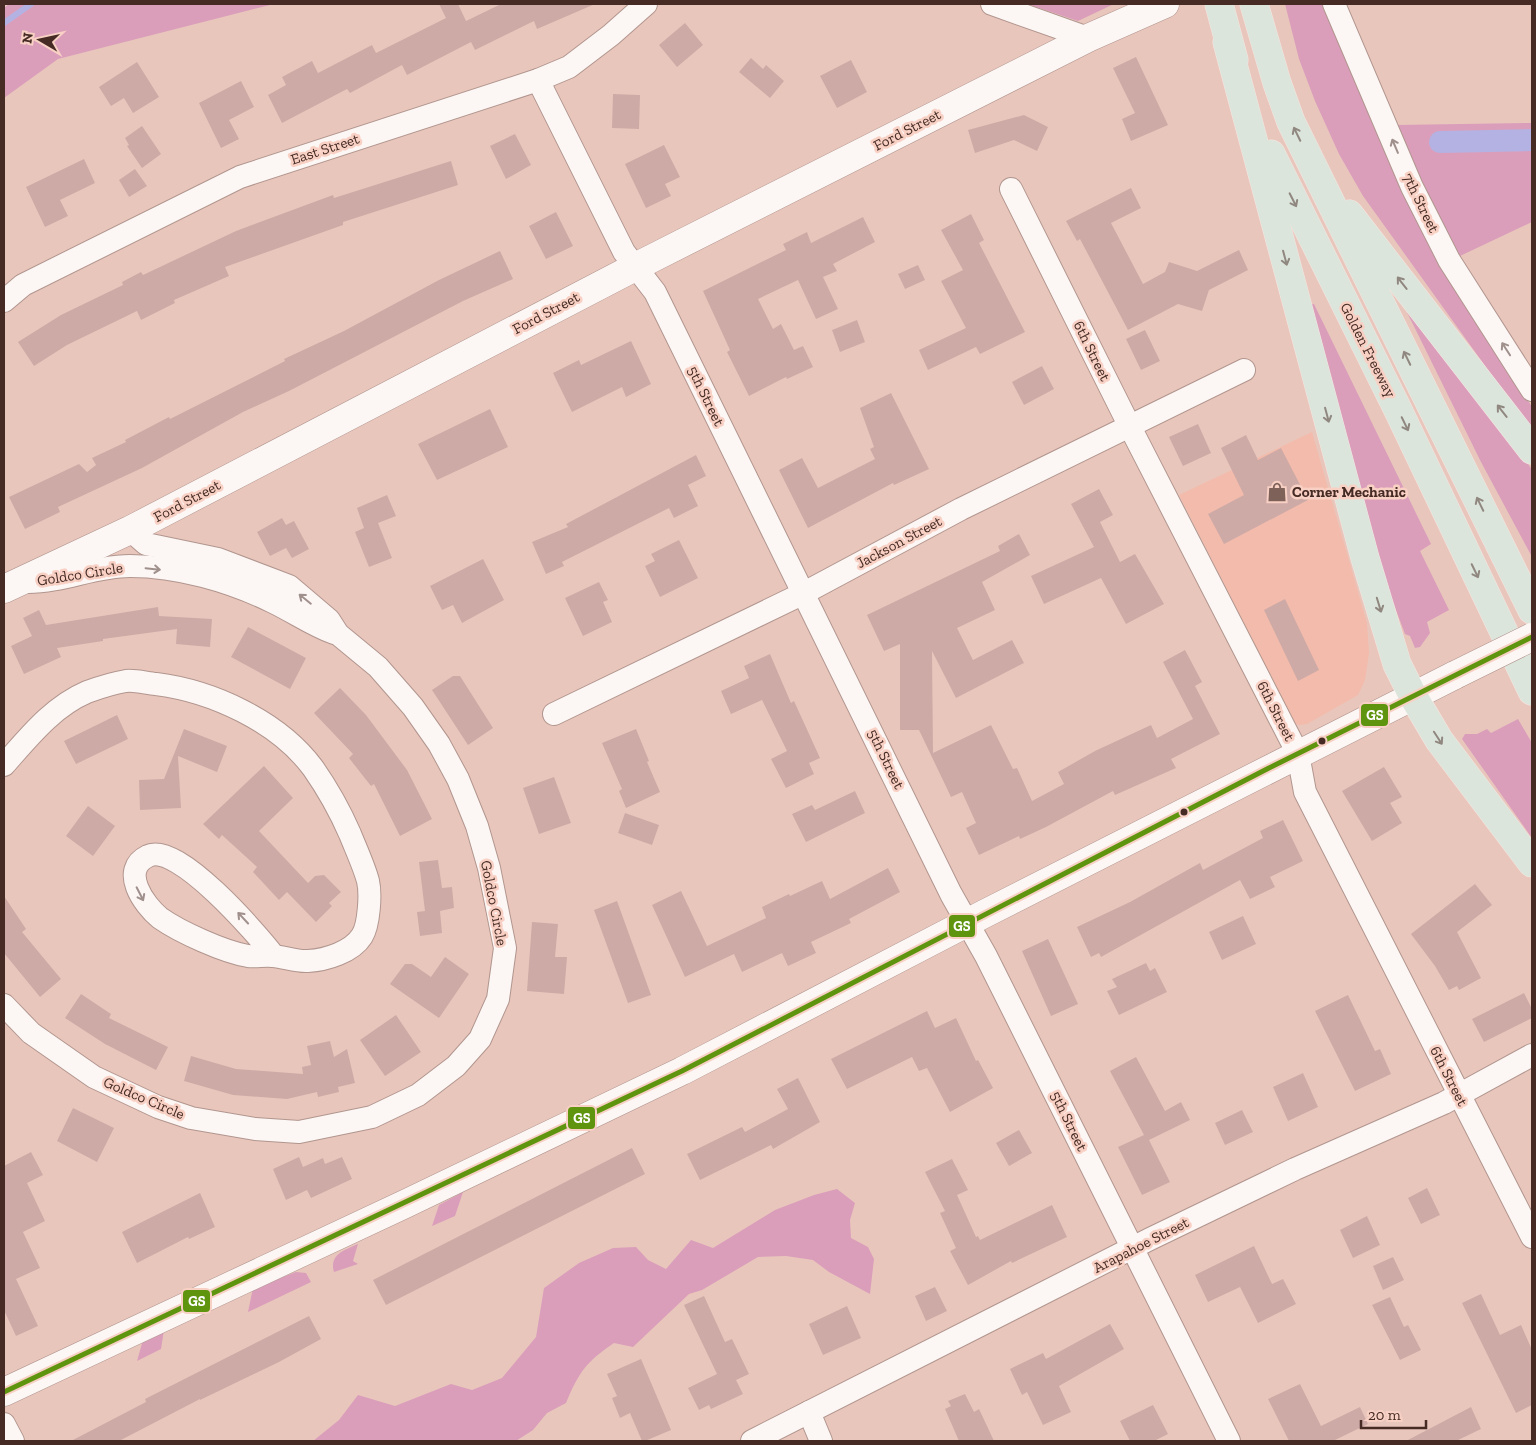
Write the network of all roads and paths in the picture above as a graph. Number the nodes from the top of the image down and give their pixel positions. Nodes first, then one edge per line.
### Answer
1 (646, 4) edge
2 (992, 4) edge
3 (1164, 4) edge
4 (1219, 4) edge
5 (1254, 4) edge
6 (1334, 4) edge
7 (1088, 38) junction
8 (1227, 42) junction
9 (538, 80) junction
10 (1312, 167) junction
11 (1011, 189) dead end
12 (637, 266) junction
13 (4, 301) edge
14 (1244, 370) dead end
15 (1532, 390) edge
16 (1129, 425) junction
17 (1532, 450) edge
18 (130, 530) junction
19 (11, 586) edge
20 (804, 593) junction
21 (1532, 610) edge
22 (338, 634) junction
23 (1532, 637) edge
24 (1532, 691) edge
25 (1413, 696) junction
26 (554, 714) dead end
27 (1298, 754) junction
28 (4, 765) edge
29 (1532, 863) edge
30 (967, 924) junction
31 (274, 956) junction
32 (4, 1005) edge
33 (1532, 1055) edge
34 (1459, 1095) junction
35 (1532, 1237) edge
36 (1131, 1250) junction
37 (4, 1392) edge
38 (809, 1412) junction
39 (4, 1424) edge
40 (13, 1441) edge
41 (752, 1441) edge
42 (821, 1441) edge
43 (1229, 1441) edge

1 - 9 street, East Street
2 - 7 street
3 - 7 street, Ford Street
4 - 8 highway, Golden Freeway
10 -> 5 highway, Golden Freeway
15 -> 6 street, 7th Street
7 - 12 street, Ford Street
8 -> 24 highway, Golden Freeway
8 -> 25 highway
9 - 12 street, 5th Street
9 - 13 street, East Street
17 -> 10 highway
21 -> 10 highway, Golden Freeway
11 - 16 street, 6th Street
12 - 18 street, Ford Street
12 - 20 street, 5th Street
14 - 16 street, Jackson Street
16 - 20 street, Jackson Street
16 - 27 street, 6th Street
18 - 19 street, Ford Street
22 -> 18 street, Goldco Circle
19 -> 22 street, Goldco Circle
20 - 26 street, Jackson Street
20 - 30 street, 5th Street
22 - 32 street, Goldco Circle
23 - 25 street, bridge
25 - 27 street
25 -> 29 highway
27 - 30 street
27 - 34 street, 6th Street
28 - 31 street
30 - 36 street, 5th Street
30 - 37 street
31 -> 31 street
33 - 34 street, Arapahoe Street
34 - 35 street, 6th Street
34 - 36 street, Arapahoe Street
36 - 38 street, Arapahoe Street
36 - 43 street, 5th Street
38 - 41 street, Arapahoe Street
38 - 42 street
39 - 40 street

